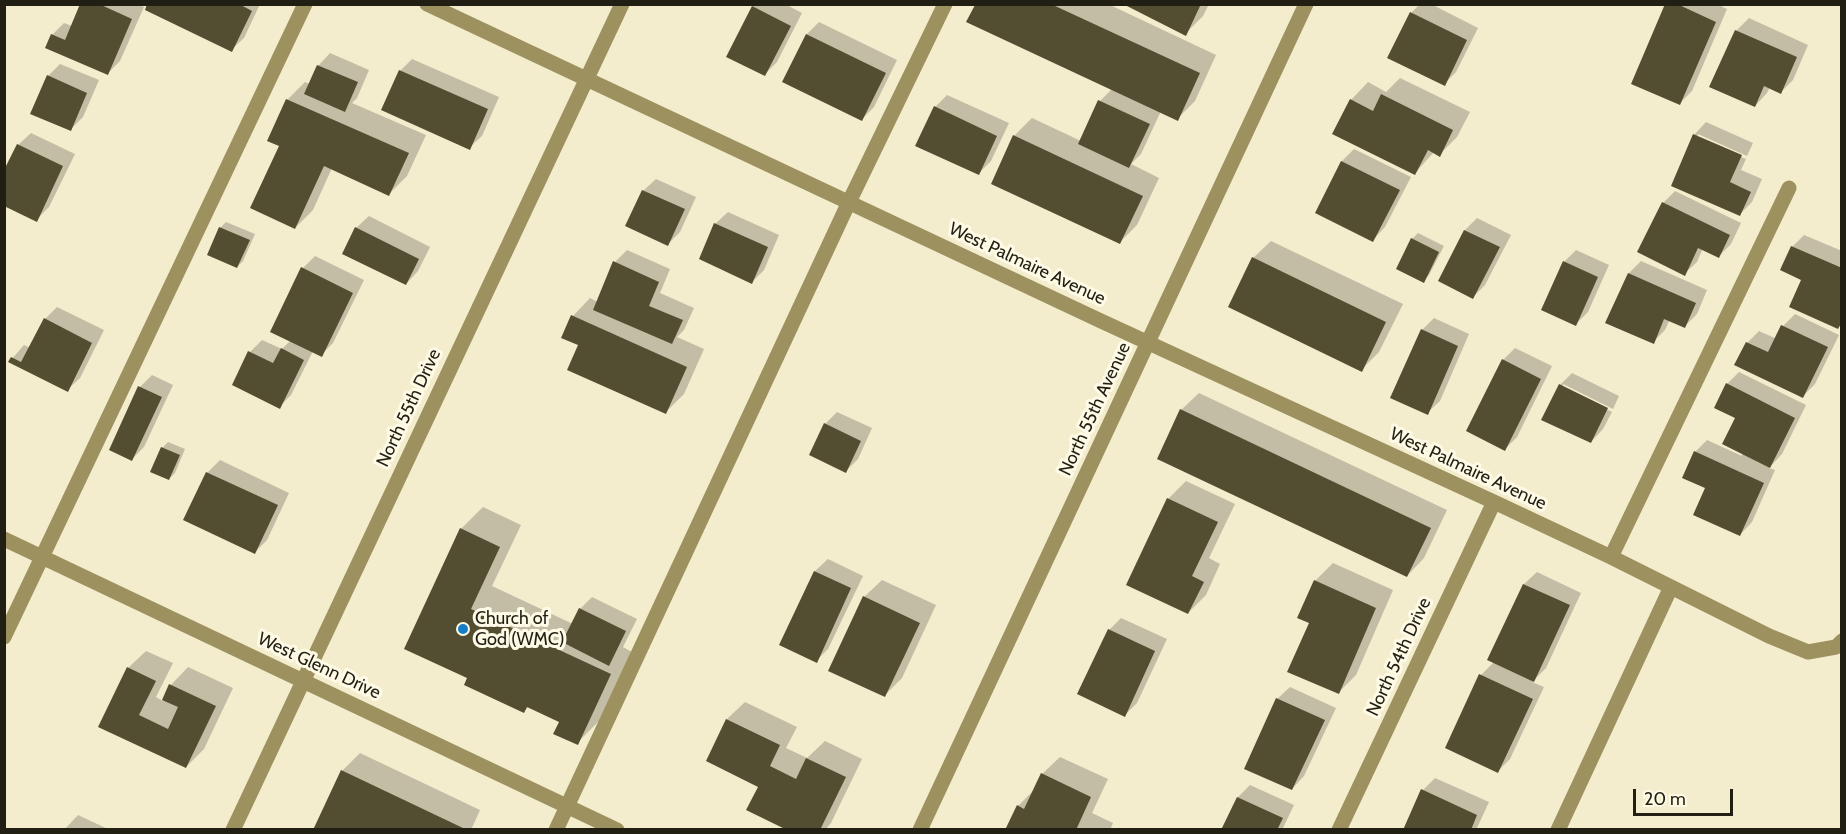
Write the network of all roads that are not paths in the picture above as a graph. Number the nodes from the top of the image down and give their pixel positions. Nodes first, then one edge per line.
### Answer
1 (305, 4) edge
2 (427, 4) edge
3 (622, 4) edge
4 (945, 4) edge
5 (1306, 4) edge
6 (587, 78) junction
7 (1789, 188) dead end
8 (849, 202) junction
9 (1148, 342) junction
10 (1494, 502) junction
11 (4, 539) edge
12 (43, 557) junction
13 (1611, 557) junction
14 (1671, 587) junction
15 (4, 637) edge
16 (1842, 641) edge
17 (304, 680) junction
18 (567, 806) junction
19 (233, 830) edge
20 (556, 830) edge
21 (617, 830) edge
22 (920, 830) edge
23 (1339, 830) edge
24 (1558, 830) edge

1 - 12 street
2 - 6 street, West Palmaire Avenue
3 - 6 street, North 55th Drive
4 - 8 street
5 - 9 street, North 55th Avenue
6 - 8 street, West Palmaire Avenue
6 - 17 street, North 55th Drive
7 - 13 street
8 - 9 street, West Palmaire Avenue
8 - 18 street
9 - 10 street, West Palmaire Avenue
9 - 22 street, North 55th Avenue
10 - 13 street, West Palmaire Avenue
10 - 23 street, North 54th Drive
11 - 12 street, West Glenn Drive
12 - 15 street
12 - 17 street, West Glenn Drive
13 - 14 street, West Palmaire Avenue
14 - 16 street, West Palmaire Avenue
14 - 24 street
17 - 18 street, West Glenn Drive
17 - 19 street, North 55th Drive
18 - 20 street
18 - 21 street, West Glenn Drive

